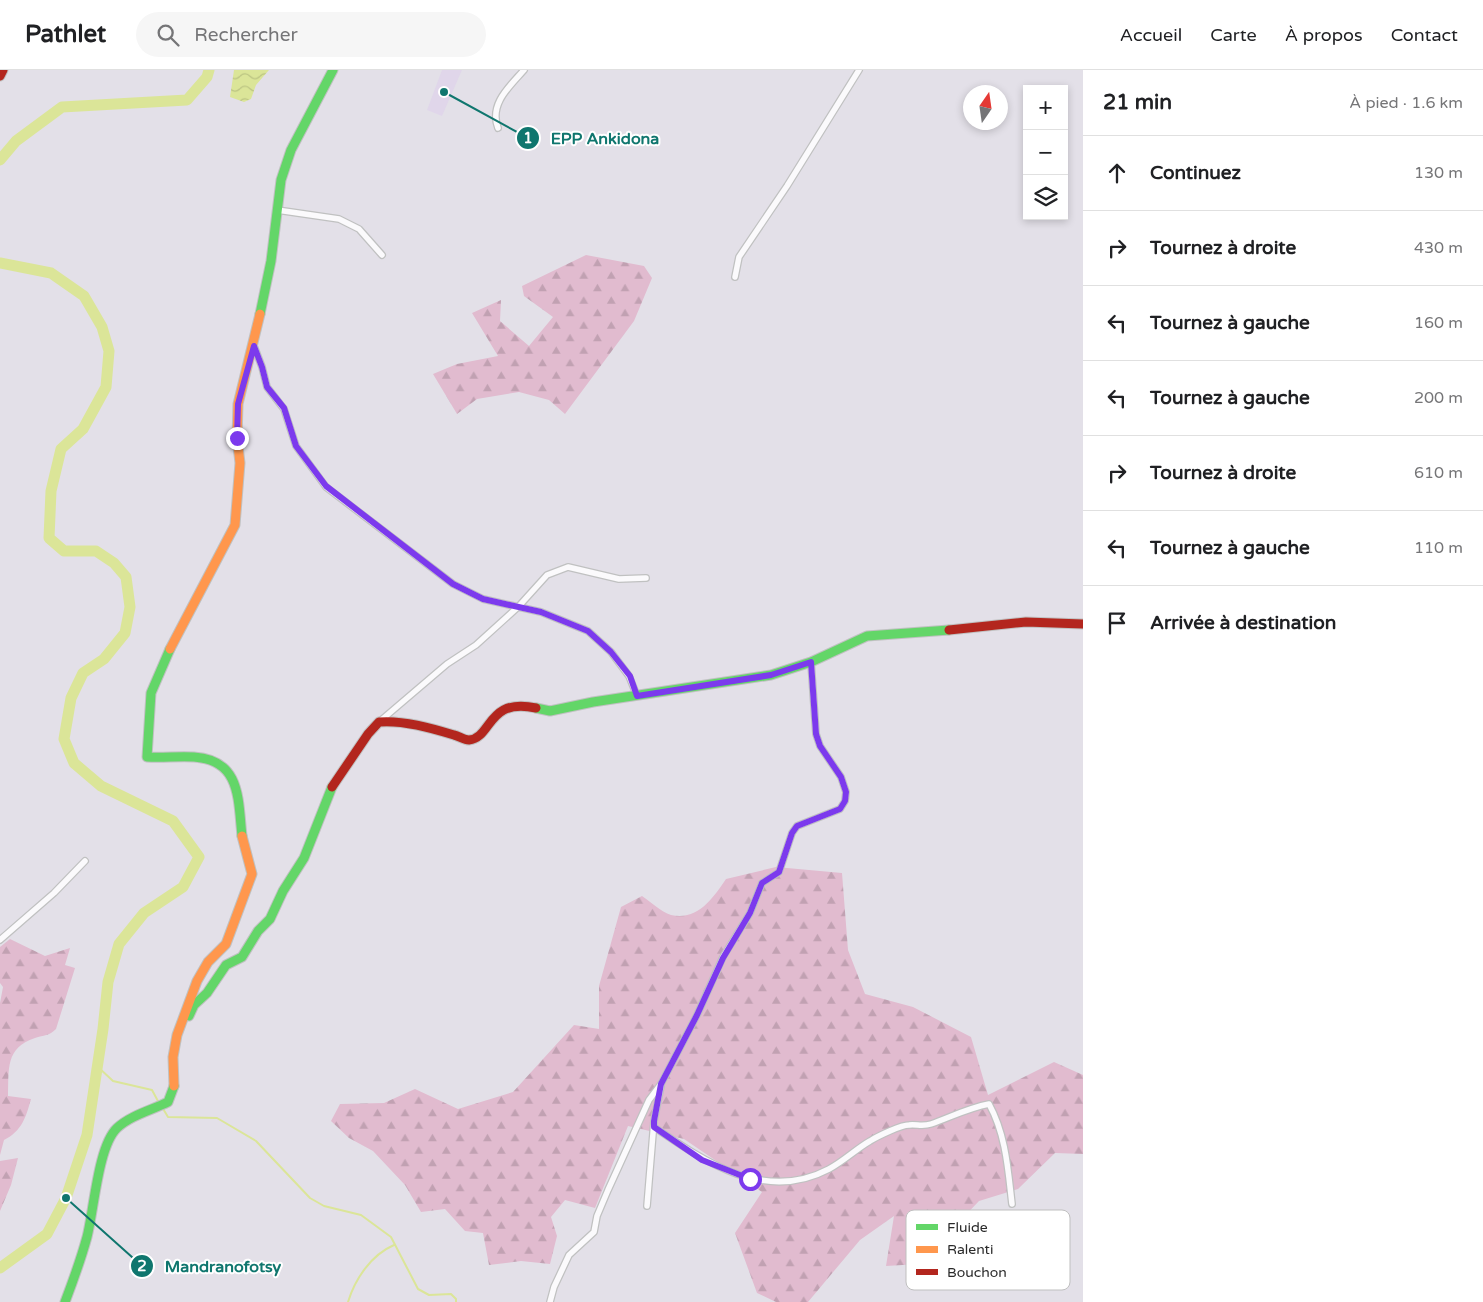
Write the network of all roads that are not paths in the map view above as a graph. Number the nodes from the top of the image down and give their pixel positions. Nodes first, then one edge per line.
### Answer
1 (3, 70) edge
2 (333, 70) edge
3 (524, 70) edge
4 (859, 70) edge
5 (0, 76) edge
6 (498, 128) dead end
7 (277, 210) junction
8 (382, 255) dead end
9 (735, 277) dead end
10 (254, 346) junction
11 (646, 578) dead end
12 (519, 606) junction
13 (1083, 624) edge
14 (811, 662) junction
15 (637, 696) junction
16 (379, 722) junction
17 (86, 861) dead end
18 (0, 940) edge
19 (177, 1034) junction
20 (661, 1084) junction
21 (654, 1127) junction
22 (1012, 1204) dead end
23 (647, 1206) dead end
24 (66, 1302) edge
25 (550, 1302) edge

1 - 5 street
2 - 7 street
3 - 6 street
4 - 9 street
7 - 8 street
7 - 10 street
10 - 12 street
10 - 19 street
11 - 12 street
12 - 15 street
12 - 16 street
13 - 14 street
14 - 15 street
14 - 20 street
15 - 16 street
16 - 19 street
17 - 18 street
19 - 24 street
20 - 21 street
20 - 25 street
21 - 22 street
21 - 23 street

